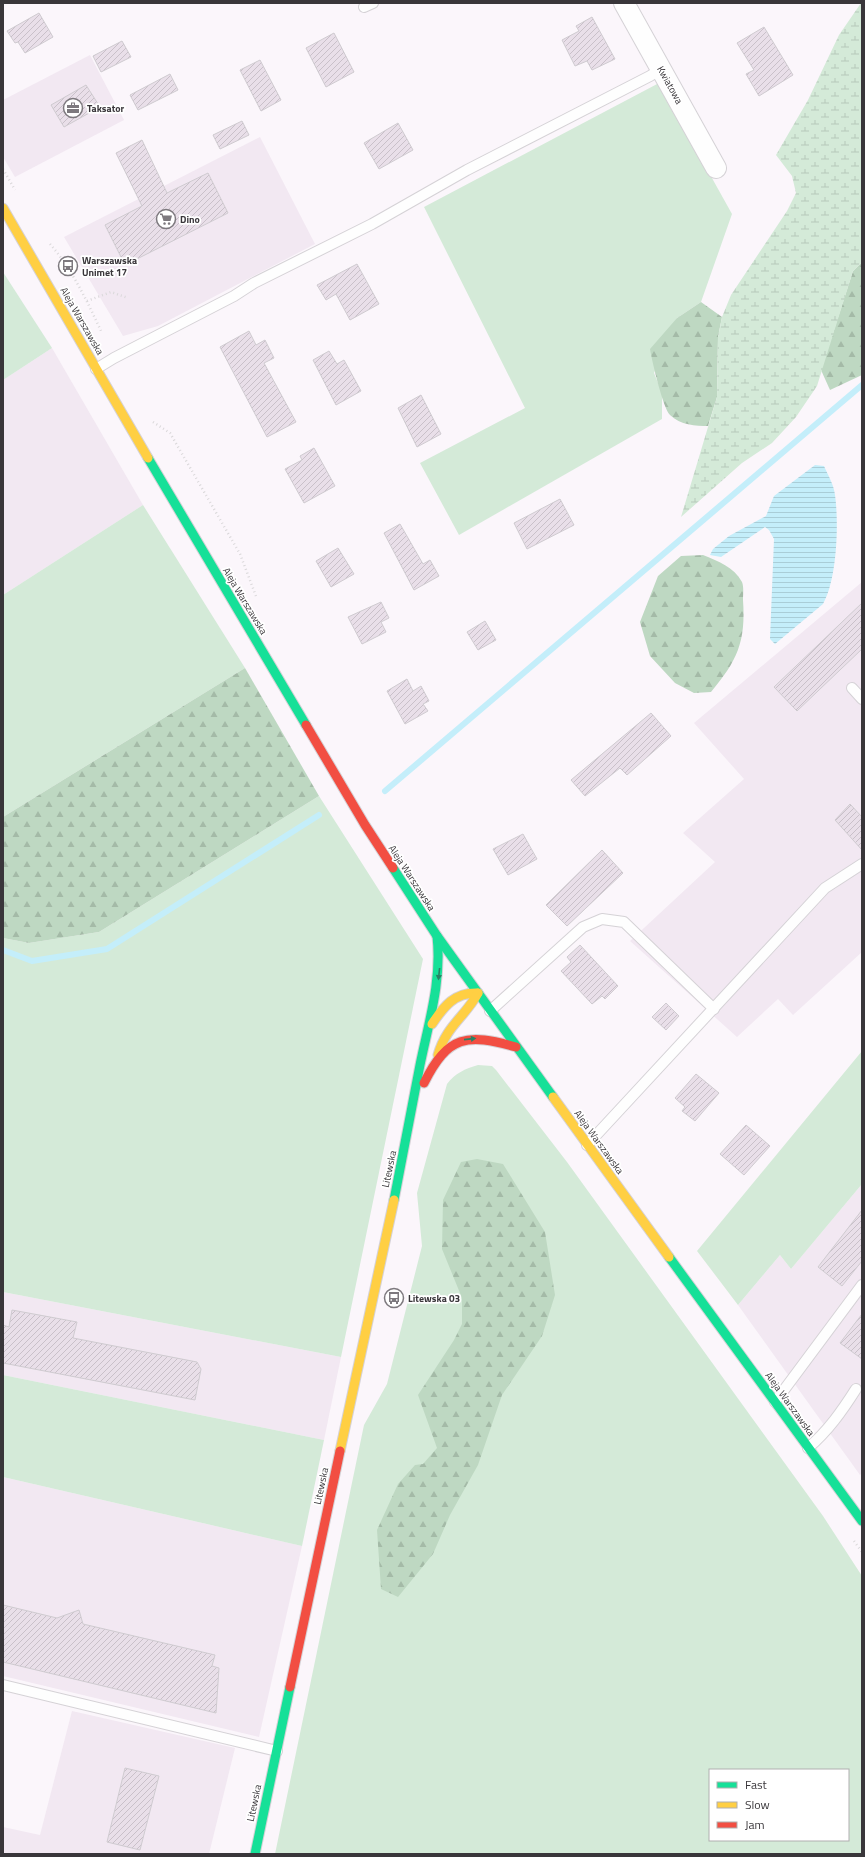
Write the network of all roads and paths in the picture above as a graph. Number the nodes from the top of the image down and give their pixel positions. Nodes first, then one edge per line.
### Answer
1 (624, 3) edge
2 (660, 69) junction
3 (716, 168) dead end
4 (3, 170) edge
5 (18, 196) dead end
6 (3, 208) edge
7 (46, 240) dead end
8 (128, 298) dead end
9 (87, 301) junction
10 (114, 358) junction
11 (96, 369) junction
12 (150, 416) dead end
13 (256, 598) dead end
14 (852, 688) dead end
15 (862, 699) edge
16 (862, 864) edge
17 (437, 936) junction
18 (478, 993) junction
19 (714, 1009) junction
20 (490, 1011) junction
21 (430, 1028) junction
22 (516, 1047) junction
23 (437, 1058) junction
24 (410, 1122) junction
25 (587, 1145) junction
26 (862, 1285) edge
27 (856, 1389) dead end
28 (775, 1402) junction
29 (808, 1448) junction
30 (862, 1521) edge
31 (3, 1685) edge
32 (277, 1751) junction
33 (255, 1854) edge

1 - 2 street, Kwiatowa
2 - 3 street, Kwiatowa
2 - 10 lane
4 - 5 path
6 - 11 street, Aleja Warszawska
7 - 9 path
8 - 9 path
9 - 10 path
10 - 11 lane
11 - 17 street, Aleja Warszawska
12 - 13 path
14 - 15 lane
16 - 19 lane
17 - 18 street, Aleja Warszawska
17 -> 21 street
18 - 20 street, Aleja Warszawska
18 - 21 street
18 - 23 street
19 - 20 lane
19 - 25 lane
20 - 22 street, Aleja Warszawska
21 - 24 street
23 -> 22 street
22 - 25 street, Aleja Warszawska
23 - 24 street
24 - 32 street, Litewska
25 - 28 street, Aleja Warszawska
26 - 28 lane
27 - 29 lane
28 - 29 street, Aleja Warszawska
29 - 30 street, Aleja Warszawska
31 - 32 lane
32 - 33 street, Litewska

